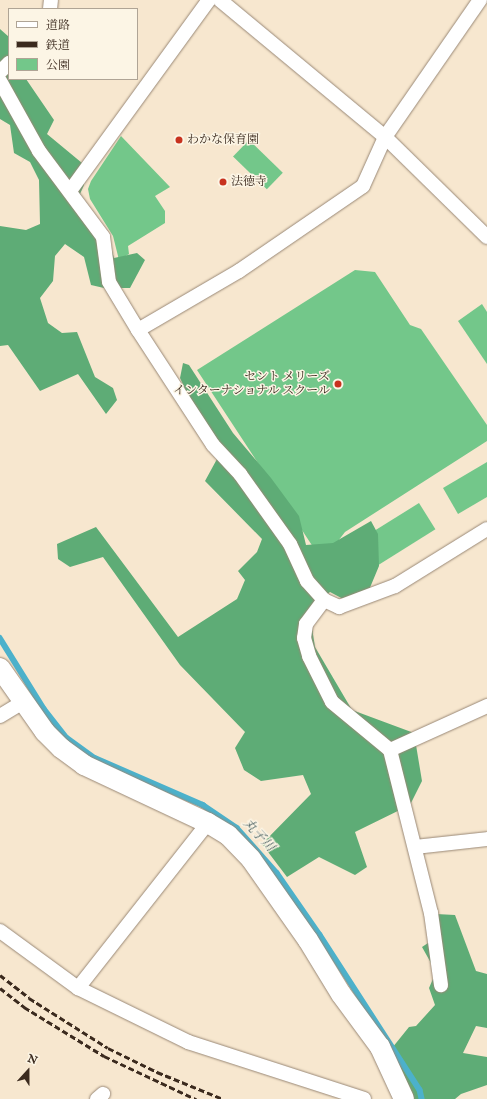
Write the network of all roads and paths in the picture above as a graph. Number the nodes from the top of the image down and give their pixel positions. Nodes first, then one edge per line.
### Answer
1 (209, 0) edge
2 (220, 0) edge
3 (480, 0) edge
4 (8, 64) edge
5 (0, 72) edge
6 (0, 81) edge
7 (385, 137) junction
8 (70, 191) junction
9 (487, 237) edge
10 (138, 330) junction
11 (487, 529) edge
12 (324, 600) junction
13 (0, 668) edge
14 (23, 702) junction
15 (487, 706) edge
16 (0, 716) edge
17 (390, 750) junction
18 (208, 823) junction
19 (487, 839) edge
20 (415, 847) junction
21 (0, 931) edge
22 (441, 985) dead end
23 (78, 988) junction
24 (364, 1099) edge
25 (404, 1099) edge

1 - 8 street
2 - 7 street
3 - 7 street
4 - 5 street
6 - 8 street
7 - 9 street
7 - 10 street
8 - 10 street
10 - 12 street
11 - 12 street
12 - 17 street
13 - 14 street
14 - 16 street
14 - 18 street
15 - 17 street
17 - 20 street
18 - 23 street
18 - 25 street
19 - 20 street
20 - 22 street
21 - 23 street
23 - 24 street

